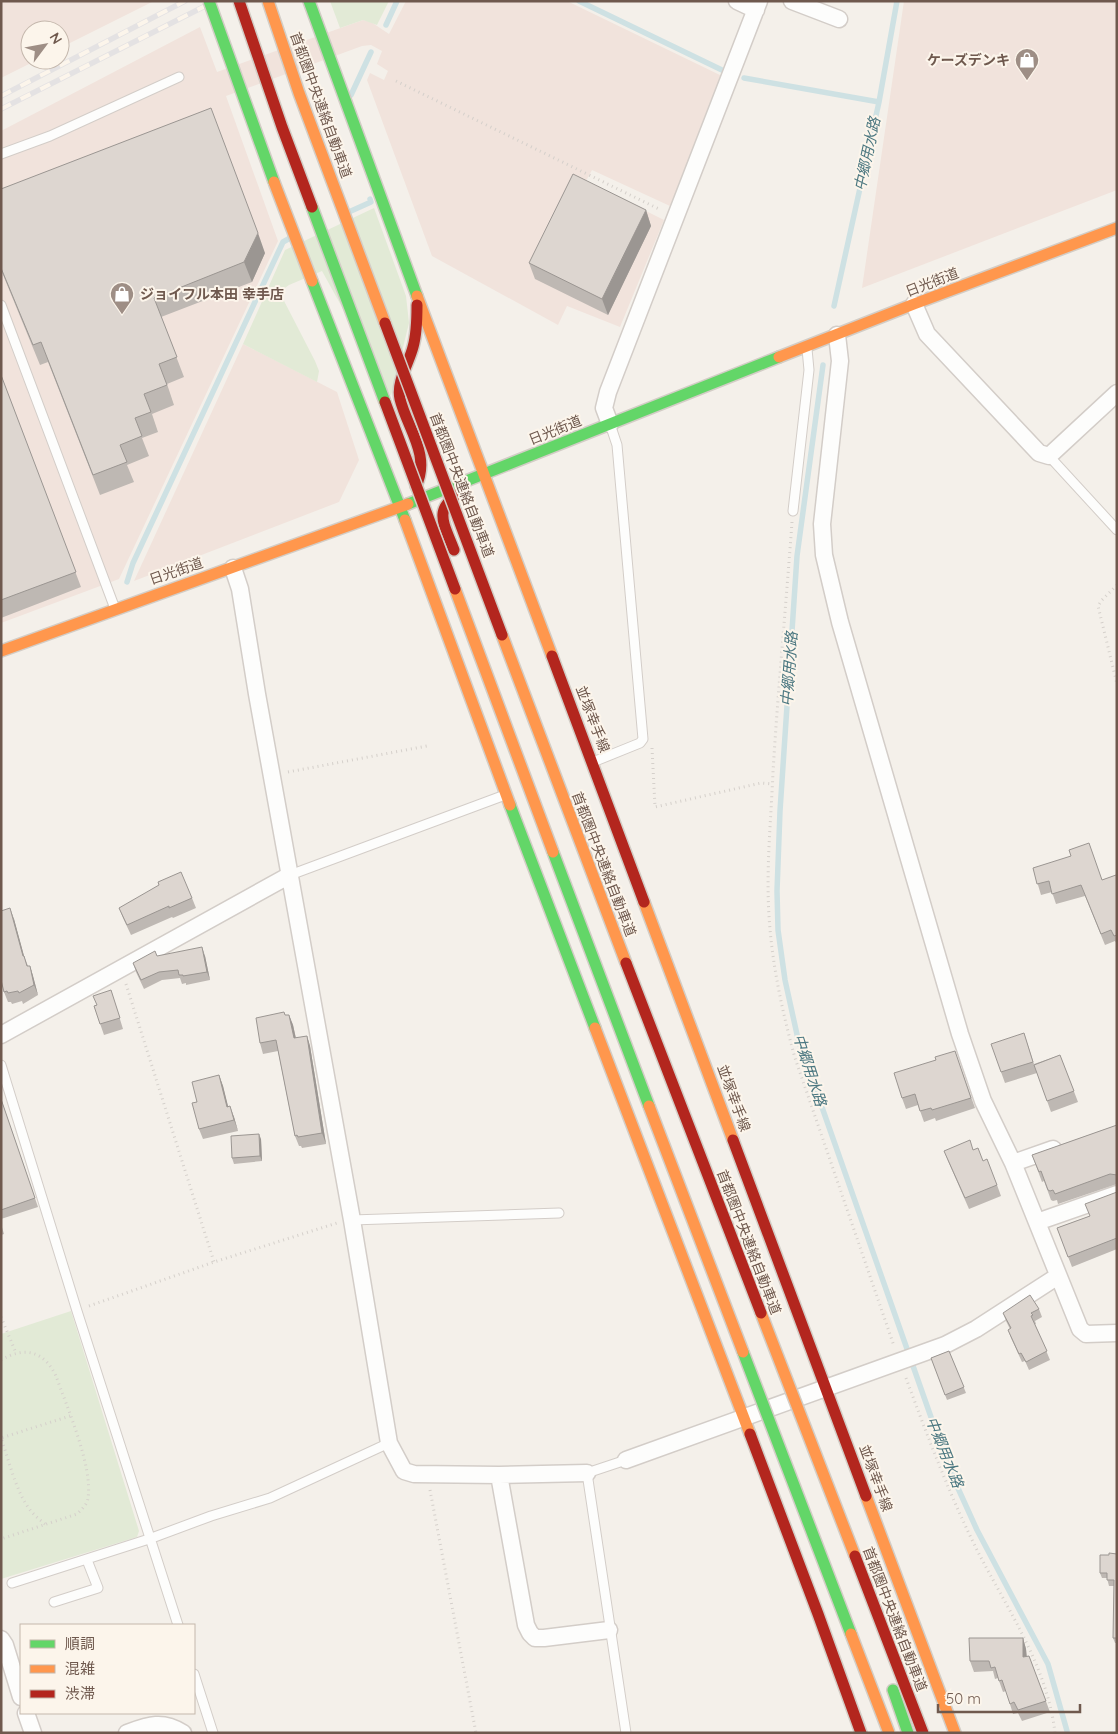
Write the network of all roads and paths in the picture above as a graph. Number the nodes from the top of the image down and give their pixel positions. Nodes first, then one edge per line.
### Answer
1 (209, 1) edge
2 (239, 1) edge
3 (268, 1) edge
4 (309, 1) edge
5 (737, 1) edge
6 (792, 1) edge
7 (758, 6) edge
8 (839, 19) dead end
9 (179, 77) dead end
10 (396, 81) dead end
11 (1, 154) edge
12 (676, 217) junction
13 (1117, 228) edge
14 (416, 293) junction
15 (914, 304) junction
16 (1, 305) edge
17 (837, 335) junction
18 (807, 346) junction
19 (1117, 393) edge
20 (610, 424) junction
21 (1049, 456) junction
22 (485, 474) junction
23 (400, 507) junction
24 (793, 511) joint
25 (1117, 530) edge
26 (458, 559) dead end
27 (233, 568) junction
28 (1117, 585) edge
29 (115, 609) junction
30 (475, 609) dead end
31 (1, 652) edge
32 (1117, 684) edge
33 (477, 716) junction
34 (643, 739) junction
35 (427, 746) dead end
36 (593, 762) junction
37 (272, 775) junction
38 (773, 784) junction
39 (506, 795) junction
40 (290, 875) junction
41 (120, 970) junction
42 (1, 1035) edge
43 (1, 1065) edge
44 (1065, 1145) edge
45 (1013, 1164) junction
46 (1117, 1194) edge
47 (559, 1213) dead end
48 (352, 1220) junction
49 (1037, 1222) junction
50 (214, 1262) junction
51 (1058, 1276) junction
52 (77, 1311) junction
53 (1, 1317) edge
54 (1117, 1332) edge
55 (16, 1353) junction
56 (906, 1358) junction
57 (1, 1360) edge
58 (826, 1387) junction
59 (70, 1416) junction
60 (742, 1417) junction
61 (389, 1443) junction
62 (626, 1460) joint
63 (587, 1473) junction
64 (428, 1474) junction
65 (500, 1475) junction
66 (872, 1511) junction
67 (46, 1524) junction
68 (1, 1539) edge
69 (149, 1539) junction
70 (87, 1560) junction
71 (12, 1583) dead end
72 (894, 1600) dead end
73 (54, 1602) dead end
74 (890, 1622) dead end
75 (178, 1624) edge
76 (610, 1630) junction
77 (1, 1639) edge
78 (195, 1677) edge
79 (20, 1694) edge
80 (26, 1714) edge
81 (33, 1733) edge
82 (127, 1733) edge
83 (183, 1733) edge
84 (213, 1733) edge
85 (476, 1733) edge
86 (626, 1733) edge
87 (861, 1733) edge
88 (889, 1733) edge
89 (908, 1733) edge
90 (923, 1733) edge
91 (955, 1733) edge
92 (1055, 1733) edge

1 - 23 main road, bridge
2 - 88 main road, bridge
3 - 90 main road, 首都圏中央連絡自動車道, bridge
4 - 14 main road, 並塚幸手線
5 - 7 street
6 - 8 street
7 - 12 street
9 - 11 lane
10 - 12 path
12 - 20 street
13 - 15 main road, 日光街道
14 - 22 main road, 並塚幸手線
14 - 23 main road
15 - 17 main road, 日光街道
15 - 21 street
16 - 29 lane
17 - 18 main road, 日光街道
17 - 45 street
18 - 20 main road, 日光街道
18 - 24 lane
19 - 21 street
20 - 22 main road, 日光街道
20 - 34 lane
21 - 25 lane
22 - 23 main road, 日光街道
22 - 26 main road
22 - 36 main road, 並塚幸手線
23 - 27 main road, 日光街道
23 - 33 main road
24 - 38 path
27 - 29 main road, 日光街道
27 - 37 street
28 - 32 path
29 - 31 main road, 日光街道
30 - 33 main road
33 - 39 main road
34 - 36 lane
34 - 38 path
35 - 37 path
36 - 58 main road, 並塚幸手線
37 - 40 street
38 - 56 path
39 - 40 lane
39 - 60 main road
40 - 41 street
40 - 48 street
41 - 42 street
41 - 50 path
43 - 52 lane
44 - 45 street
45 - 49 street
46 - 49 street
47 - 48 lane
48 - 50 path
48 - 61 street
49 - 51 street
50 - 52 path
51 - 54 street
51 - 56 street
52 - 69 lane
53 - 55 path
55 - 57 path
55 - 59 path
56 - 58 street
56 - 92 path
58 - 60 street
58 - 66 main road, 並塚幸手線
59 - 67 path
59 - 67 path
60 - 62 street
60 - 87 main road
61 - 64 street
61 - 69 lane
62 - 63 lane
63 - 65 street
63 - 76 lane
64 - 65 street
64 - 85 path
65 - 76 street
66 - 72 main road
66 - 91 main road, 並塚幸手線
67 - 68 path
69 - 70 lane
69 - 75 lane
70 - 71 lane
70 - 73 lane
74 - 89 main road
76 - 86 lane
77 - 79 street
78 - 84 lane
80 - 81 street
82 - 83 street

